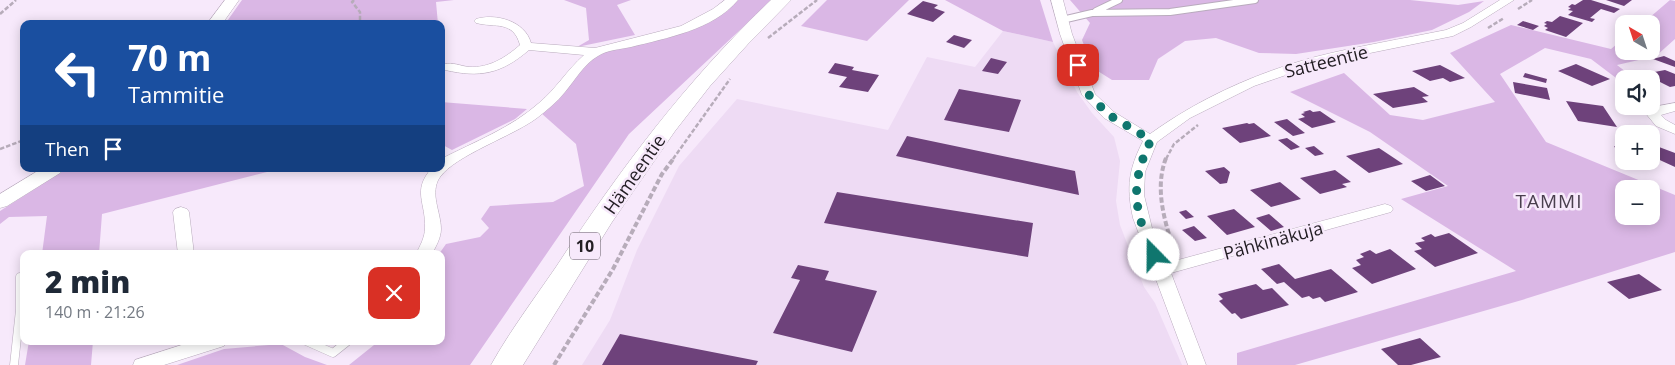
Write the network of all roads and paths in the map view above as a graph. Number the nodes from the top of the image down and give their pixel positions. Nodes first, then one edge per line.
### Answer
1 (16, 0) edge
2 (232, 0) edge
3 (354, 0) edge
4 (732, 0) edge
5 (782, 0) edge
6 (817, 0) edge
7 (1057, 0) edge
8 (1119, 0) edge
9 (1255, 0) edge
10 (1508, 0) edge
11 (1532, 0) edge
12 (1516, 10) dead end
13 (1092, 13) junction
14 (0, 14) edge
15 (1508, 16) dead end
16 (217, 20) edge
17 (361, 20) edge
18 (1062, 20) junction
19 (480, 21) dead end
20 (1485, 29) dead end
21 (763, 41) dead end
22 (526, 46) junction
23 (595, 52) junction
24 (449, 68) dead end
25 (733, 76) dead end
26 (1675, 107) edge
27 (1204, 122) dead end
28 (1675, 130) edge
29 (1151, 140) junction
30 (20, 142) edge
31 (0, 149) edge
32 (445, 163) edge
33 (48, 172) edge
34 (437, 172) edge
35 (0, 202) edge
36 (1385, 209) dead end
37 (181, 212) dead end
38 (186, 250) edge
39 (425, 250) edge
40 (1179, 266) junction
41 (1162, 270) junction
42 (20, 277) dead end
43 (200, 345) edge
44 (315, 345) edge
45 (343, 345) edge
46 (14, 365) edge
47 (142, 365) edge
48 (507, 365) edge
49 (554, 365) edge
50 (1197, 365) edge

1 - 14 path
2 - 16 street
3 - 17 path
4 - 23 street
5 - 48 highway, Hämeentie / 10
6 - 21 path
7 - 18 street
8 - 13 lane
9 - 13 lane
10 - 29 street, Satteentie
11 - 12 path
13 - 18 lane
15 - 20 path
18 - 29 street
19 - 22 street
22 - 23 street
22 - 24 street
23 - 32 street
25 - 49 path
26 - 28 street
27 - 40 path
29 - 41 street
30 - 31 path
33 - 35 street
34 - 39 street
36 - 40 street, Pähkinäkuja
37 - 38 street
40 - 41 street, Pähkinäkuja
41 - 50 street
42 - 46 lane
43 - 47 street
44 - 45 lane

